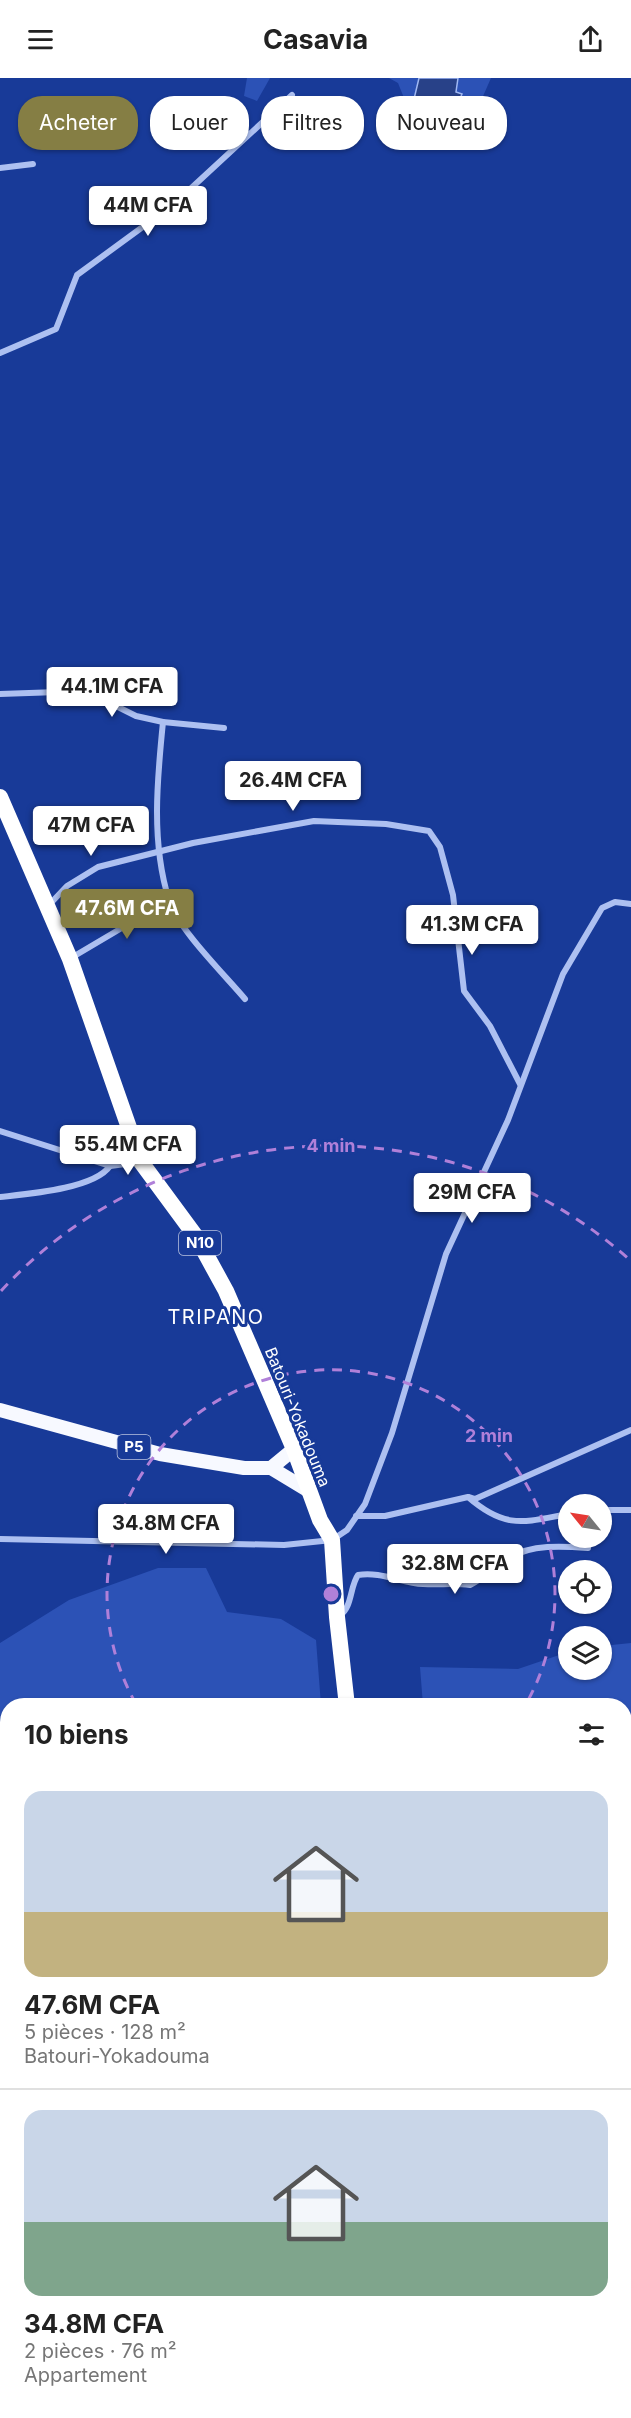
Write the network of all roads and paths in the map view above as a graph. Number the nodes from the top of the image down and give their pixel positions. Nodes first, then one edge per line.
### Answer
1 (292, 95) dead end
2 (33, 164) dead end
3 (0, 168) edge
4 (0, 353) edge
5 (0, 694) edge
6 (163, 722) junction
7 (224, 728) dead end
8 (0, 797) edge
9 (159, 851) junction
10 (169, 900) junction
11 (631, 904) edge
12 (48, 907) junction
13 (70, 959) junction
14 (245, 999) dead end
15 (520, 1084) junction
16 (0, 1131) edge
17 (141, 1162) junction
18 (111, 1166) junction
19 (0, 1197) edge
20 (0, 1410) edge
21 (631, 1430) edge
22 (294, 1449) junction
23 (271, 1468) junction
24 (309, 1491) junction
25 (468, 1497) junction
26 (612, 1510) edge
27 (631, 1510) edge
28 (356, 1516) junction
29 (558, 1516) edge
30 (0, 1539) edge
31 (332, 1540) junction
32 (558, 1547) edge
33 (337, 1617) junction
34 (346, 1698) edge

1 - 4 street
2 - 3 street
5 - 6 street
6 - 7 street
6 - 9 street
8 - 12 highway, Batouri-Yokadouma / N10
9 - 10 street
9 - 12 street
9 - 15 street
10 - 13 street
10 - 14 street
11 - 15 street
12 - 13 highway, Batouri-Yokadouma / N10
13 - 17 highway, Batouri-Yokadouma / N10
15 - 28 street
16 - 18 street
17 - 18 street
17 - 22 highway, Batouri-Yokadouma / N10
18 - 19 street
20 - 23 main road, P5
21 - 25 street
22 - 23 main road
22 - 24 highway, Batouri-Yokadouma / N10
23 - 24 main road
24 - 31 highway, Batouri-Yokadouma / N10
25 - 28 street
25 - 29 street
26 - 27 street
28 - 31 street
30 - 31 street
31 - 33 highway, Batouri-Yokadouma / N10
32 - 33 street
33 - 34 highway, Batouri-Yokadouma / N10

